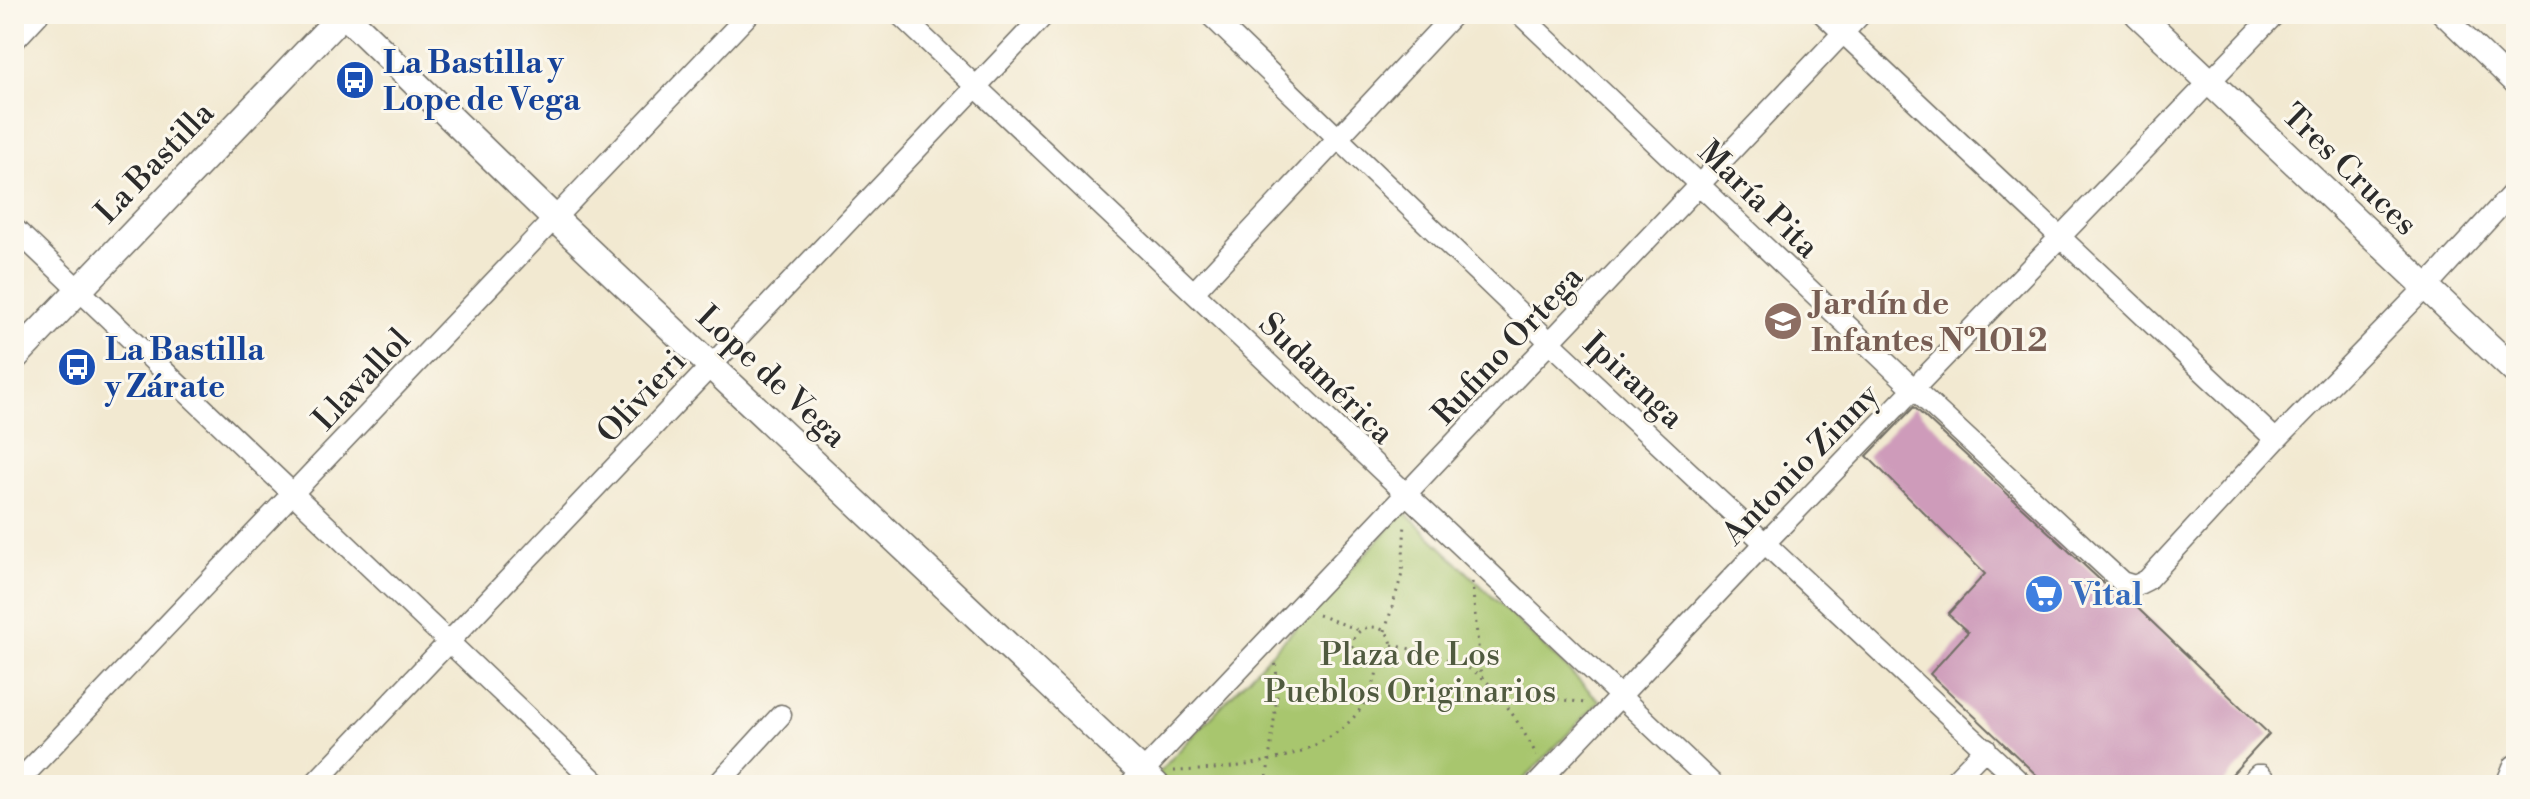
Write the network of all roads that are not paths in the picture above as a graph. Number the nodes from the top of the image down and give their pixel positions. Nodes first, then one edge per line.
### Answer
1 (343, 14) edge
2 (749, 14) edge
3 (899, 14) edge
4 (1045, 14) edge
5 (1209, 14) edge
6 (1454, 14) edge
7 (1520, 14) edge
8 (1823, 14) edge
9 (1861, 14) edge
10 (2138, 14) edge
11 (2275, 14) edge
12 (2442, 14) edge
13 (31, 17) edge
14 (1842, 33) junction
15 (14, 41) edge
16 (2211, 84) junction
17 (2516, 85) edge
18 (977, 86) junction
19 (1336, 137) junction
20 (1700, 184) junction
21 (2516, 189) edge
22 (554, 218) junction
23 (14, 228) edge
24 (2060, 236) junction
25 (2425, 288) junction
26 (79, 289) junction
27 (1194, 292) junction
28 (1551, 343) junction
29 (14, 358) edge
30 (712, 366) junction
31 (2516, 372) edge
32 (1914, 389) junction
33 (2276, 440) junction
34 (294, 494) junction
35 (1406, 495) junction
36 (1765, 543) junction
37 (450, 641) junction
38 (1614, 704) junction
39 (781, 715) dead end
40 (1986, 748) junction
41 (2516, 768) edge
42 (1542, 779) edge
43 (1143, 781) edge
44 (15, 785) edge
45 (313, 785) edge
46 (599, 785) edge
47 (717, 785) edge
48 (1714, 785) edge
49 (1950, 785) edge
50 (2023, 785) edge
51 (2241, 785) edge
52 (2278, 785) edge
53 (2509, 785) edge

1 - 22 street, Lope de Vega
1 - 26 street, La Bastilla
2 - 22 street, Llavallol
3 - 18 street, Sudamérica
4 - 18 street, Olivieri
5 - 19 street, Ipiranga
6 - 19 street
7 - 20 street, María Pita
8 - 14 street
9 - 14 street, Rufino Ortega
10 - 16 street, Tres Cruces
11 - 16 street, Antonio Zinny
12 - 17 street
13 - 15 street
14 - 20 street, Rufino Ortega
14 - 24 street
16 - 24 street, Antonio Zinny
16 - 25 street, Tres Cruces
18 - 27 street, Sudamérica
18 - 30 street, Olivieri
19 - 27 street
19 - 28 street, Ipiranga
20 - 28 street, Rufino Ortega
20 - 32 street, María Pita
21 - 25 street
22 - 30 street, Lope de Vega
22 - 34 street, Llavallol
23 - 26 street
24 - 32 street, Antonio Zinny
24 - 33 street
25 - 31 street, Tres Cruces
25 - 33 street
26 - 29 street, La Bastilla
26 - 34 street
27 - 35 street, Sudamérica
28 - 35 street, Rufino Ortega
28 - 36 street, Ipiranga
30 - 37 street, Olivieri
30 - 43 street, Lope de Vega
32 - 33 street, María Pita
32 - 36 street, Antonio Zinny
34 - 37 street
34 - 44 street, Llavallol
35 - 38 street, Sudamérica
35 - 43 street, Rufino Ortega
36 - 38 street, Antonio Zinny
36 - 40 street, Ipiranga
37 - 45 street, Olivieri
37 - 46 street
38 - 42 street, Antonio Zinny
38 - 48 street, Sudamérica
39 - 47 street
40 - 49 street
40 - 50 street, Ipiranga
41 - 53 street
51 - 52 lane

